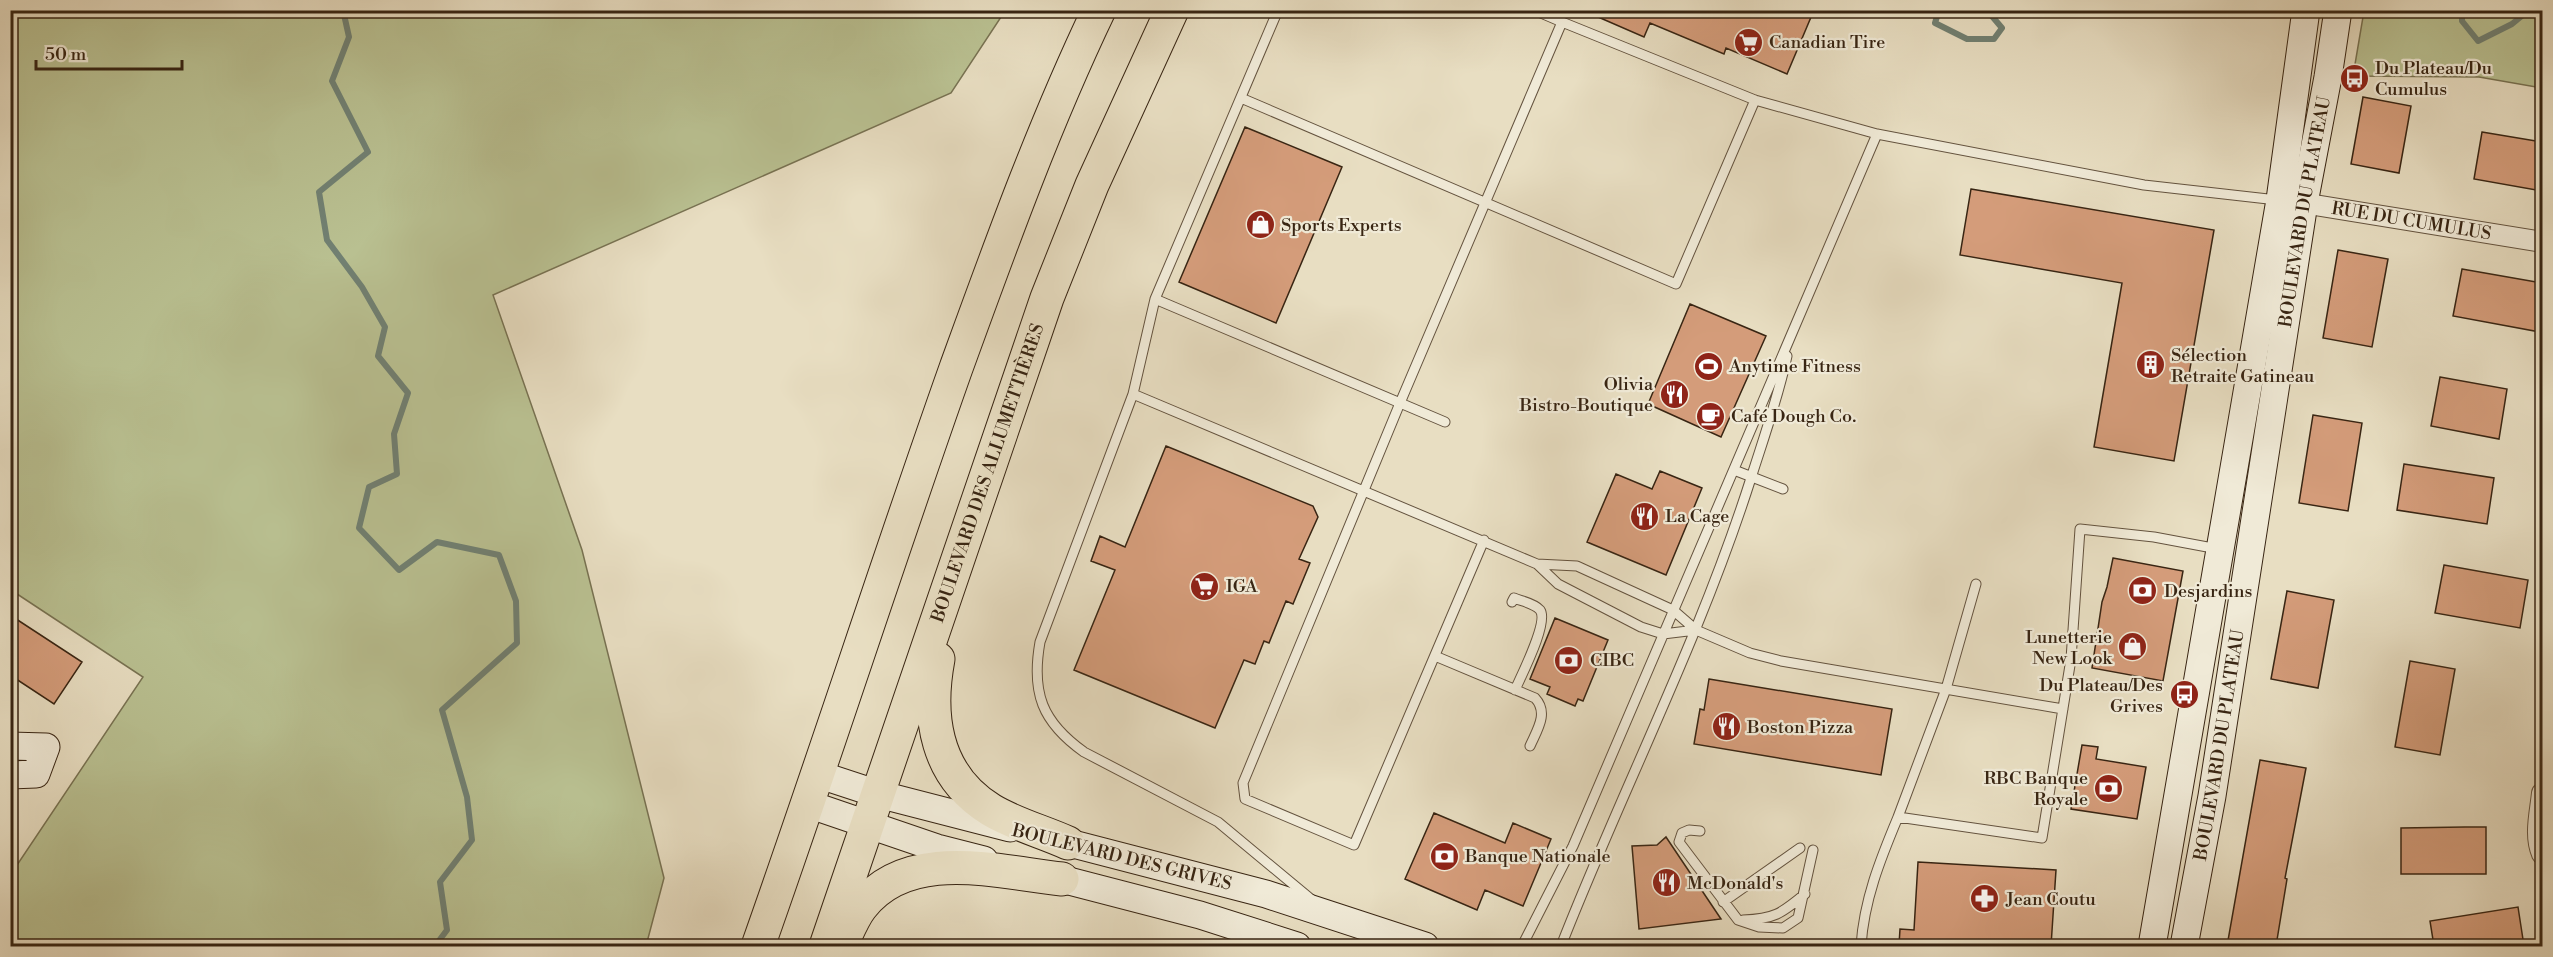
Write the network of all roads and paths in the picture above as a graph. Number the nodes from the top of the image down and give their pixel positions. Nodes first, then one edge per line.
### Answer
1 (1099, 10) edge
2 (1172, 10) edge
3 (1278, 10) edge
4 (1534, 10) edge
5 (2306, 10) edge
6 (2338, 10) edge
7 (1562, 22) junction
8 (1241, 98) junction
9 (1755, 100) junction
10 (1877, 134) junction
11 (2292, 202) junction
12 (1485, 203) junction
13 (2542, 242) edge
14 (1155, 299) junction
15 (1792, 334) junction
16 (1133, 394) junction
17 (1400, 403) junction
18 (1445, 422) dead end
19 (1734, 470) junction
20 (1751, 477) junction
21 (1783, 489) dead end
22 (1363, 492) junction
23 (1484, 540) junction
24 (2222, 550) junction
25 (1537, 564) junction
26 (952, 578) junction
27 (1976, 584) dead end
28 (1512, 602) dead end
29 (1673, 610) junction
30 (1696, 630) junction
31 (1663, 634) junction
32 (1435, 656) junction
33 (1946, 689) junction
34 (1515, 690) junction
35 (2063, 709) junction
36 (10, 746) edge
37 (1530, 746) dead end
38 (818, 774) junction
39 (10, 775) edge
40 (878, 794) junction
41 (2542, 794) edge
42 (808, 804) junction
43 (1898, 817) junction
44 (867, 824) junction
45 (1700, 831) dead end
46 (1068, 843) junction
47 (1800, 848) dead end
48 (1813, 850) dead end
49 (2542, 854) edge
50 (1062, 879) junction
51 (1804, 894) junction
52 (1723, 902) junction
53 (1327, 914) junction
54 (1738, 920) junction
55 (758, 946) edge
56 (826, 946) edge
57 (841, 946) edge
58 (1297, 946) edge
59 (1425, 946) edge
60 (1522, 946) edge
61 (1561, 946) edge
62 (1860, 946) edge
63 (2152, 946) edge
64 (2184, 946) edge

1 - 38 highway
2 - 26 highway, BOULEVARD DES ALLUMETTIÈRES
3 - 8 lane
4 - 7 lane
5 - 11 main road, BOULEVARD DU PLATEAU
6 - 11 main road, BOULEVARD DU PLATEAU
7 - 9 lane
7 - 12 lane
8 - 12 lane
8 - 14 lane
9 - 10 lane
9 - 12 lane
10 - 11 lane
10 - 15 lane
11 - 13 street, RUE DU CUMULUS
11 - 24 main road, BOULEVARD DU PLATEAU
11 - 64 main road, BOULEVARD DU PLATEAU
12 - 17 lane
14 - 16 lane
14 - 17 lane
15 - 19 lane
15 - 20 lane
16 - 22 lane
16 - 53 lane
17 - 18 lane
17 - 22 lane
19 - 20 lane
19 - 29 lane
20 - 21 lane
20 - 30 lane
22 - 23 lane
22 - 32 lane
23 - 25 lane
23 - 32 lane
24 - 35 lane
24 - 63 main road, BOULEVARD DU PLATEAU
25 - 29 lane
25 - 31 lane
26 - 40 highway, BOULEVARD DES ALLUMETTIÈRES
26 - 46 highway
27 - 33 lane
28 - 34 lane
29 - 30 lane
29 - 31 lane
30 - 31 lane
30 - 33 lane
30 - 61 lane
31 - 60 lane
32 - 34 lane
33 - 35 lane
33 - 43 lane
34 - 37 lane
35 - 43 lane
36 - 39 main road
38 - 40 main road, BOULEVARD DES GRIVES
38 - 42 highway
40 - 44 highway, BOULEVARD DES ALLUMETTIÈRES
40 - 46 main road, BOULEVARD DES GRIVES
41 - 49 street
42 - 44 main road, BOULEVARD DES GRIVES
42 - 55 highway
43 - 62 lane
44 - 50 main road, BOULEVARD DES GRIVES
44 - 56 highway, BOULEVARD DES ALLUMETTIÈRES
45 - 52 lane
46 - 53 main road, BOULEVARD DES GRIVES
47 - 52 lane
48 - 51 lane
50 - 57 highway
50 - 58 main road, BOULEVARD DES GRIVES
51 - 54 lane
51 - 54 lane
52 - 54 lane
53 - 59 main road, BOULEVARD DES GRIVES

